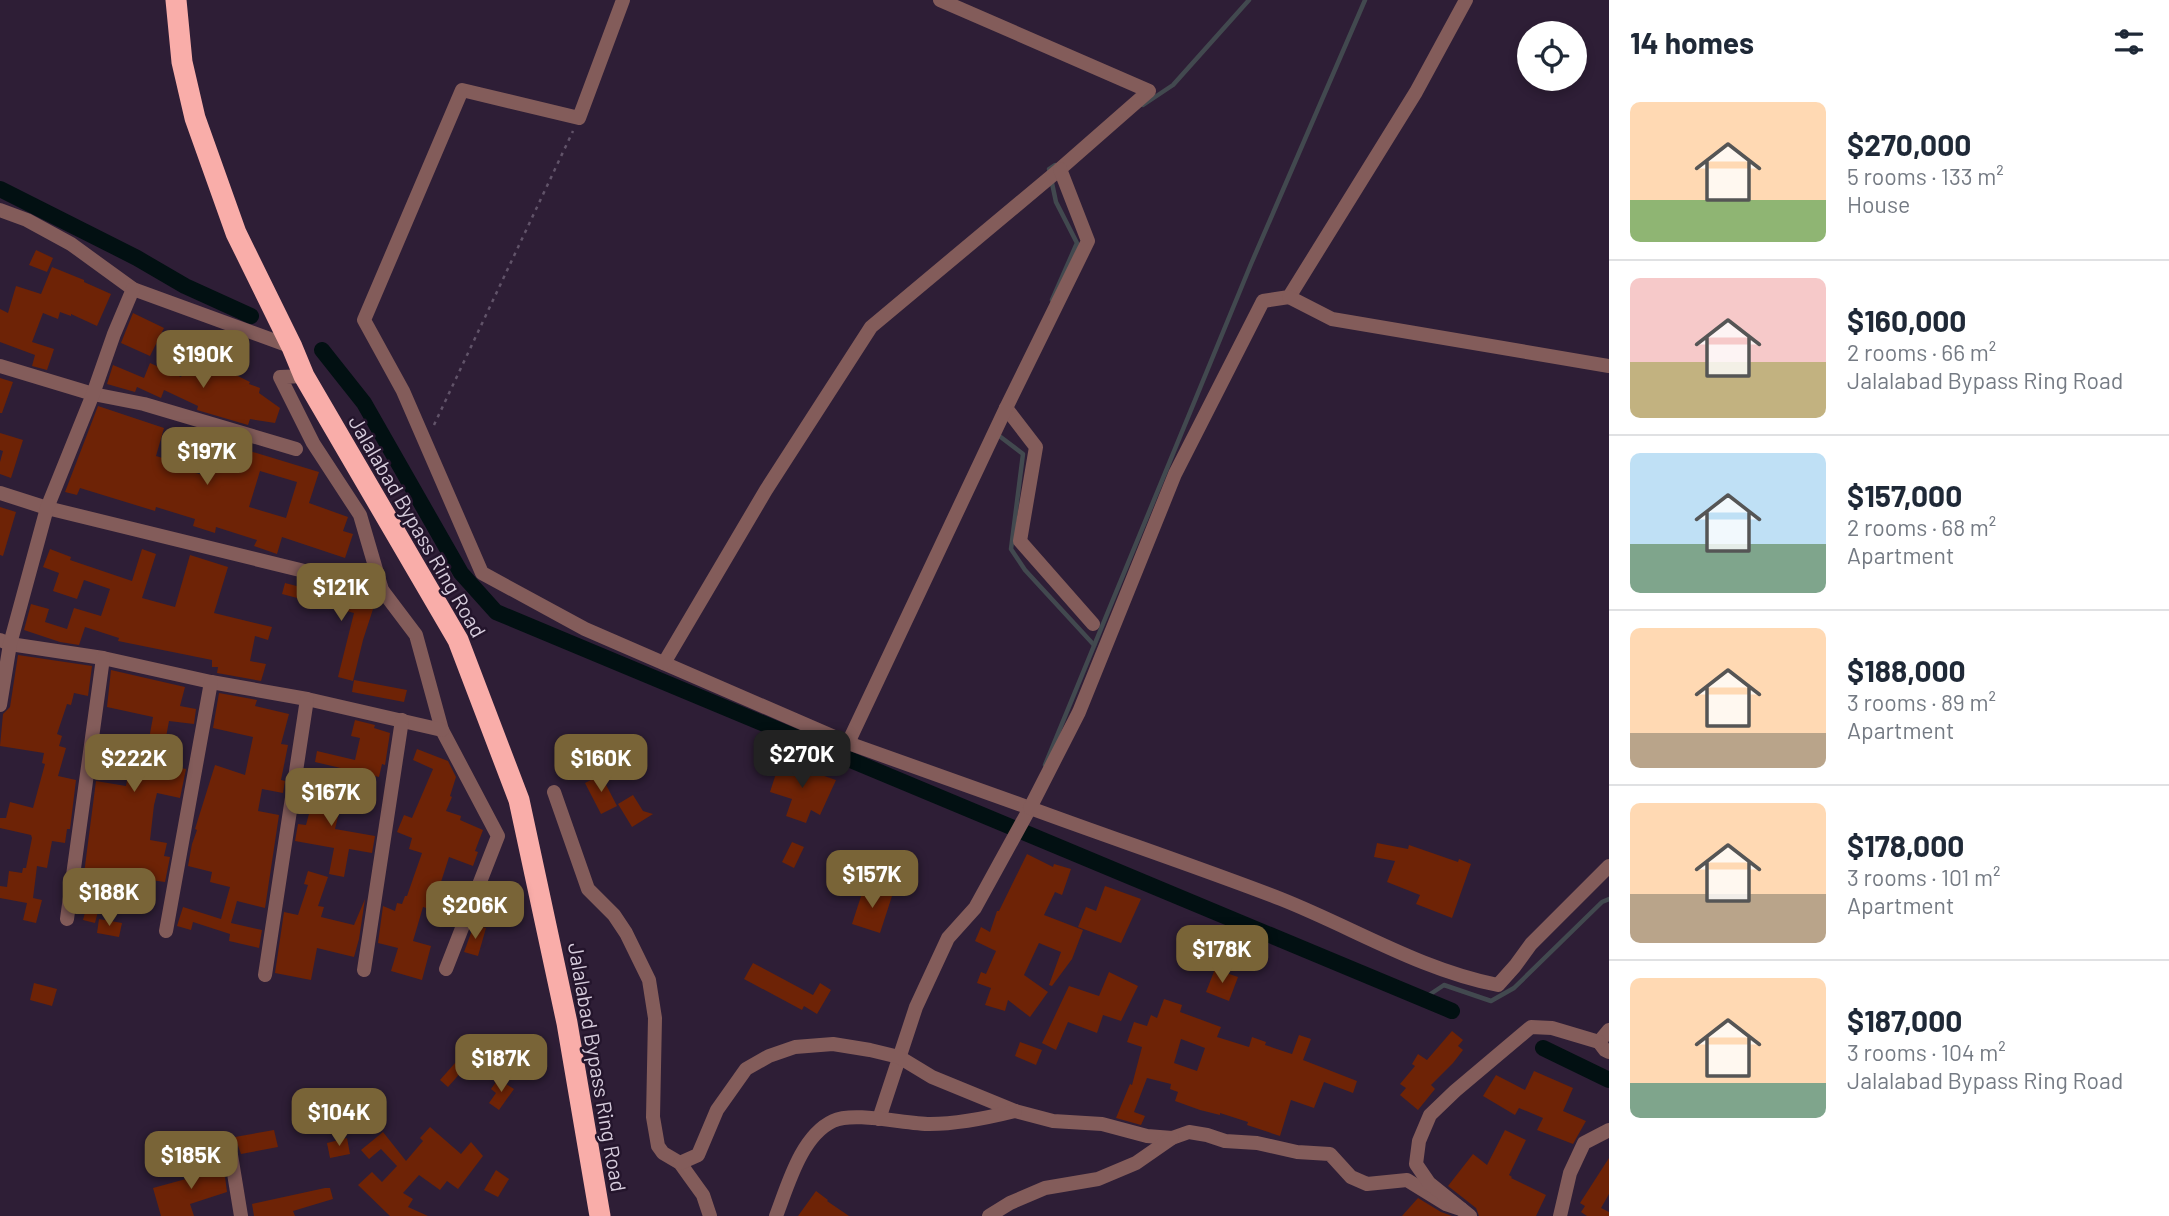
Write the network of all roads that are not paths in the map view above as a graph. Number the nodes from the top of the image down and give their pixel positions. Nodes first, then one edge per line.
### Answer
1 (176, 0) edge
2 (623, 0) edge
3 (940, 0) edge
4 (1466, 0) edge
5 (1060, 169) junction
6 (0, 209) edge
7 (133, 289) junction
8 (1289, 298) junction
9 (292, 347) junction
10 (0, 366) edge
11 (1609, 366) edge
12 (304, 376) junction
13 (93, 394) junction
14 (1006, 408) junction
15 (296, 449) dead end
16 (0, 493) edge
17 (47, 508) junction
18 (382, 590) junction
19 (1093, 624) dead end
20 (5, 642) edge
21 (103, 658) junction
22 (664, 663) junction
23 (211, 682) junction
24 (307, 699) junction
25 (0, 705) edge
26 (402, 720) junction
27 (442, 730) junction
28 (848, 743) junction
29 (554, 792) dead end
30 (1030, 808) junction
31 (1609, 866) edge
32 (67, 919) dead end
33 (166, 931) dead end
34 (364, 970) dead end
35 (446, 970) dead end
36 (265, 975) dead end
37 (1609, 1030) edge
38 (1604, 1047) edge
39 (899, 1058) junction
40 (1015, 1111) junction
41 (879, 1119) junction
42 (1609, 1130) edge
43 (1172, 1138) junction
44 (231, 1155) dead end
45 (680, 1163) junction
46 (1466, 1213) edge
47 (241, 1216) edge
48 (600, 1216) edge
49 (710, 1216) edge
50 (776, 1216) edge
51 (989, 1216) edge
52 (1560, 1216) edge

1 - 9 highway, Jalalabad Bypass Ring Road
2 - 22 street
3 - 5 street
4 - 8 street
5 - 14 street
5 - 22 street
6 - 7 street
7 - 9 street
7 - 13 street
8 - 11 street
8 - 30 street
9 - 12 highway, Jalalabad Bypass Ring Road
10 - 13 street
12 - 18 street
12 - 48 highway, Jalalabad Bypass Ring Road
13 - 15 street
13 - 17 street
14 - 19 street
14 - 28 street
16 - 17 street
17 - 18 street
17 - 20 street
18 - 27 street
20 - 21 street
20 - 25 street
21 - 23 street
21 - 32 street
22 - 28 street
23 - 24 street
23 - 33 street
24 - 26 street
24 - 36 street
26 - 27 street
26 - 34 street
27 - 35 street
28 - 30 street
29 - 45 street
30 - 31 street
30 - 39 street
37 - 38 street
38 - 46 street
39 - 40 street
39 - 41 street
39 - 45 street
40 - 41 street
40 - 43 street
41 - 50 street
42 - 52 street
43 - 46 street
43 - 51 street
44 - 47 street
45 - 49 street

